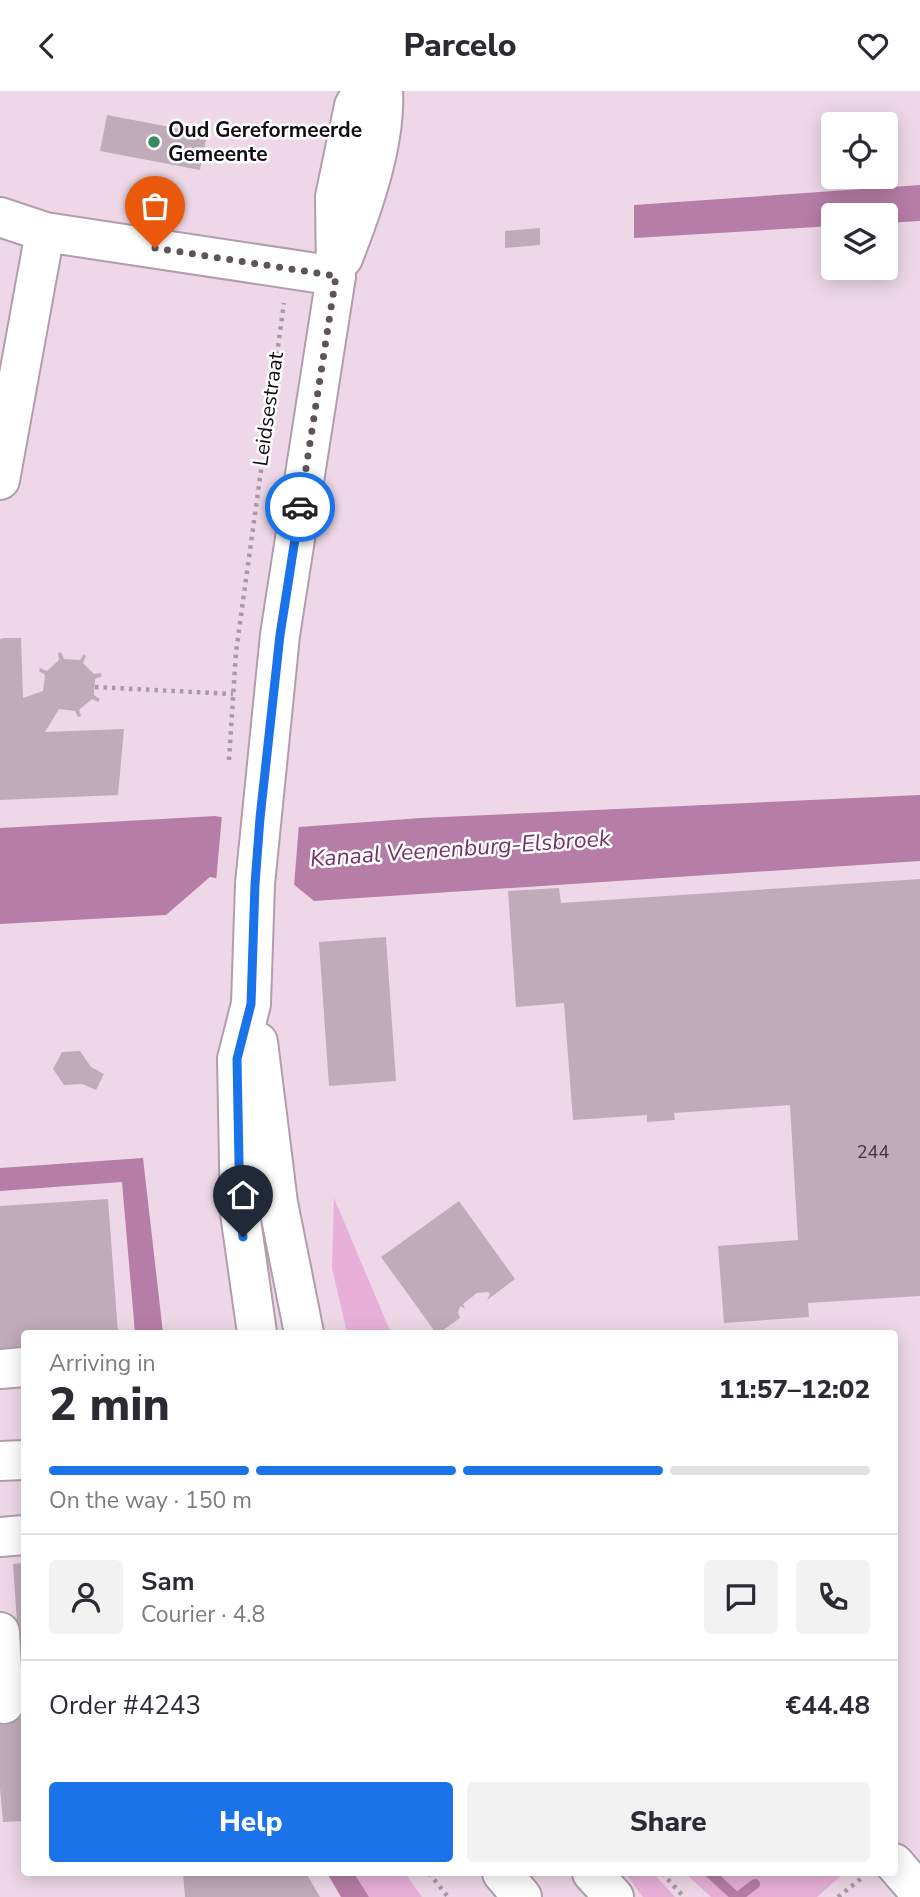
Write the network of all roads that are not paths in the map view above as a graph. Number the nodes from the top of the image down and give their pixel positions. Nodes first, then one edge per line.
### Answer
1 (362, 91) edge
2 (383, 91) edge
3 (0, 217) edge
4 (45, 232) junction
5 (336, 276) junction
6 (0, 480) edge
7 (251, 1004) junction
8 (257, 1330) edge
9 (303, 1330) edge
10 (21, 1367) edge
11 (0, 1369) edge
12 (21, 1460) edge
13 (0, 1461) edge
14 (21, 1535) edge
15 (0, 1537) edge
16 (0, 1632) edge
17 (10, 1704) edge
18 (898, 1869) edge
19 (504, 1876) edge
20 (595, 1876) edge
21 (916, 1894) edge
22 (522, 1897) edge
23 (614, 1897) edge

1 - 5 main road
2 - 5 main road
3 - 4 main road
4 - 5 main road
4 - 6 main road
5 - 7 main road
7 - 8 main road
7 - 9 main road
10 - 11 main road
12 - 13 main road
14 - 15 main road
16 - 17 main road
18 - 21 main road
19 - 22 main road
20 - 23 main road

